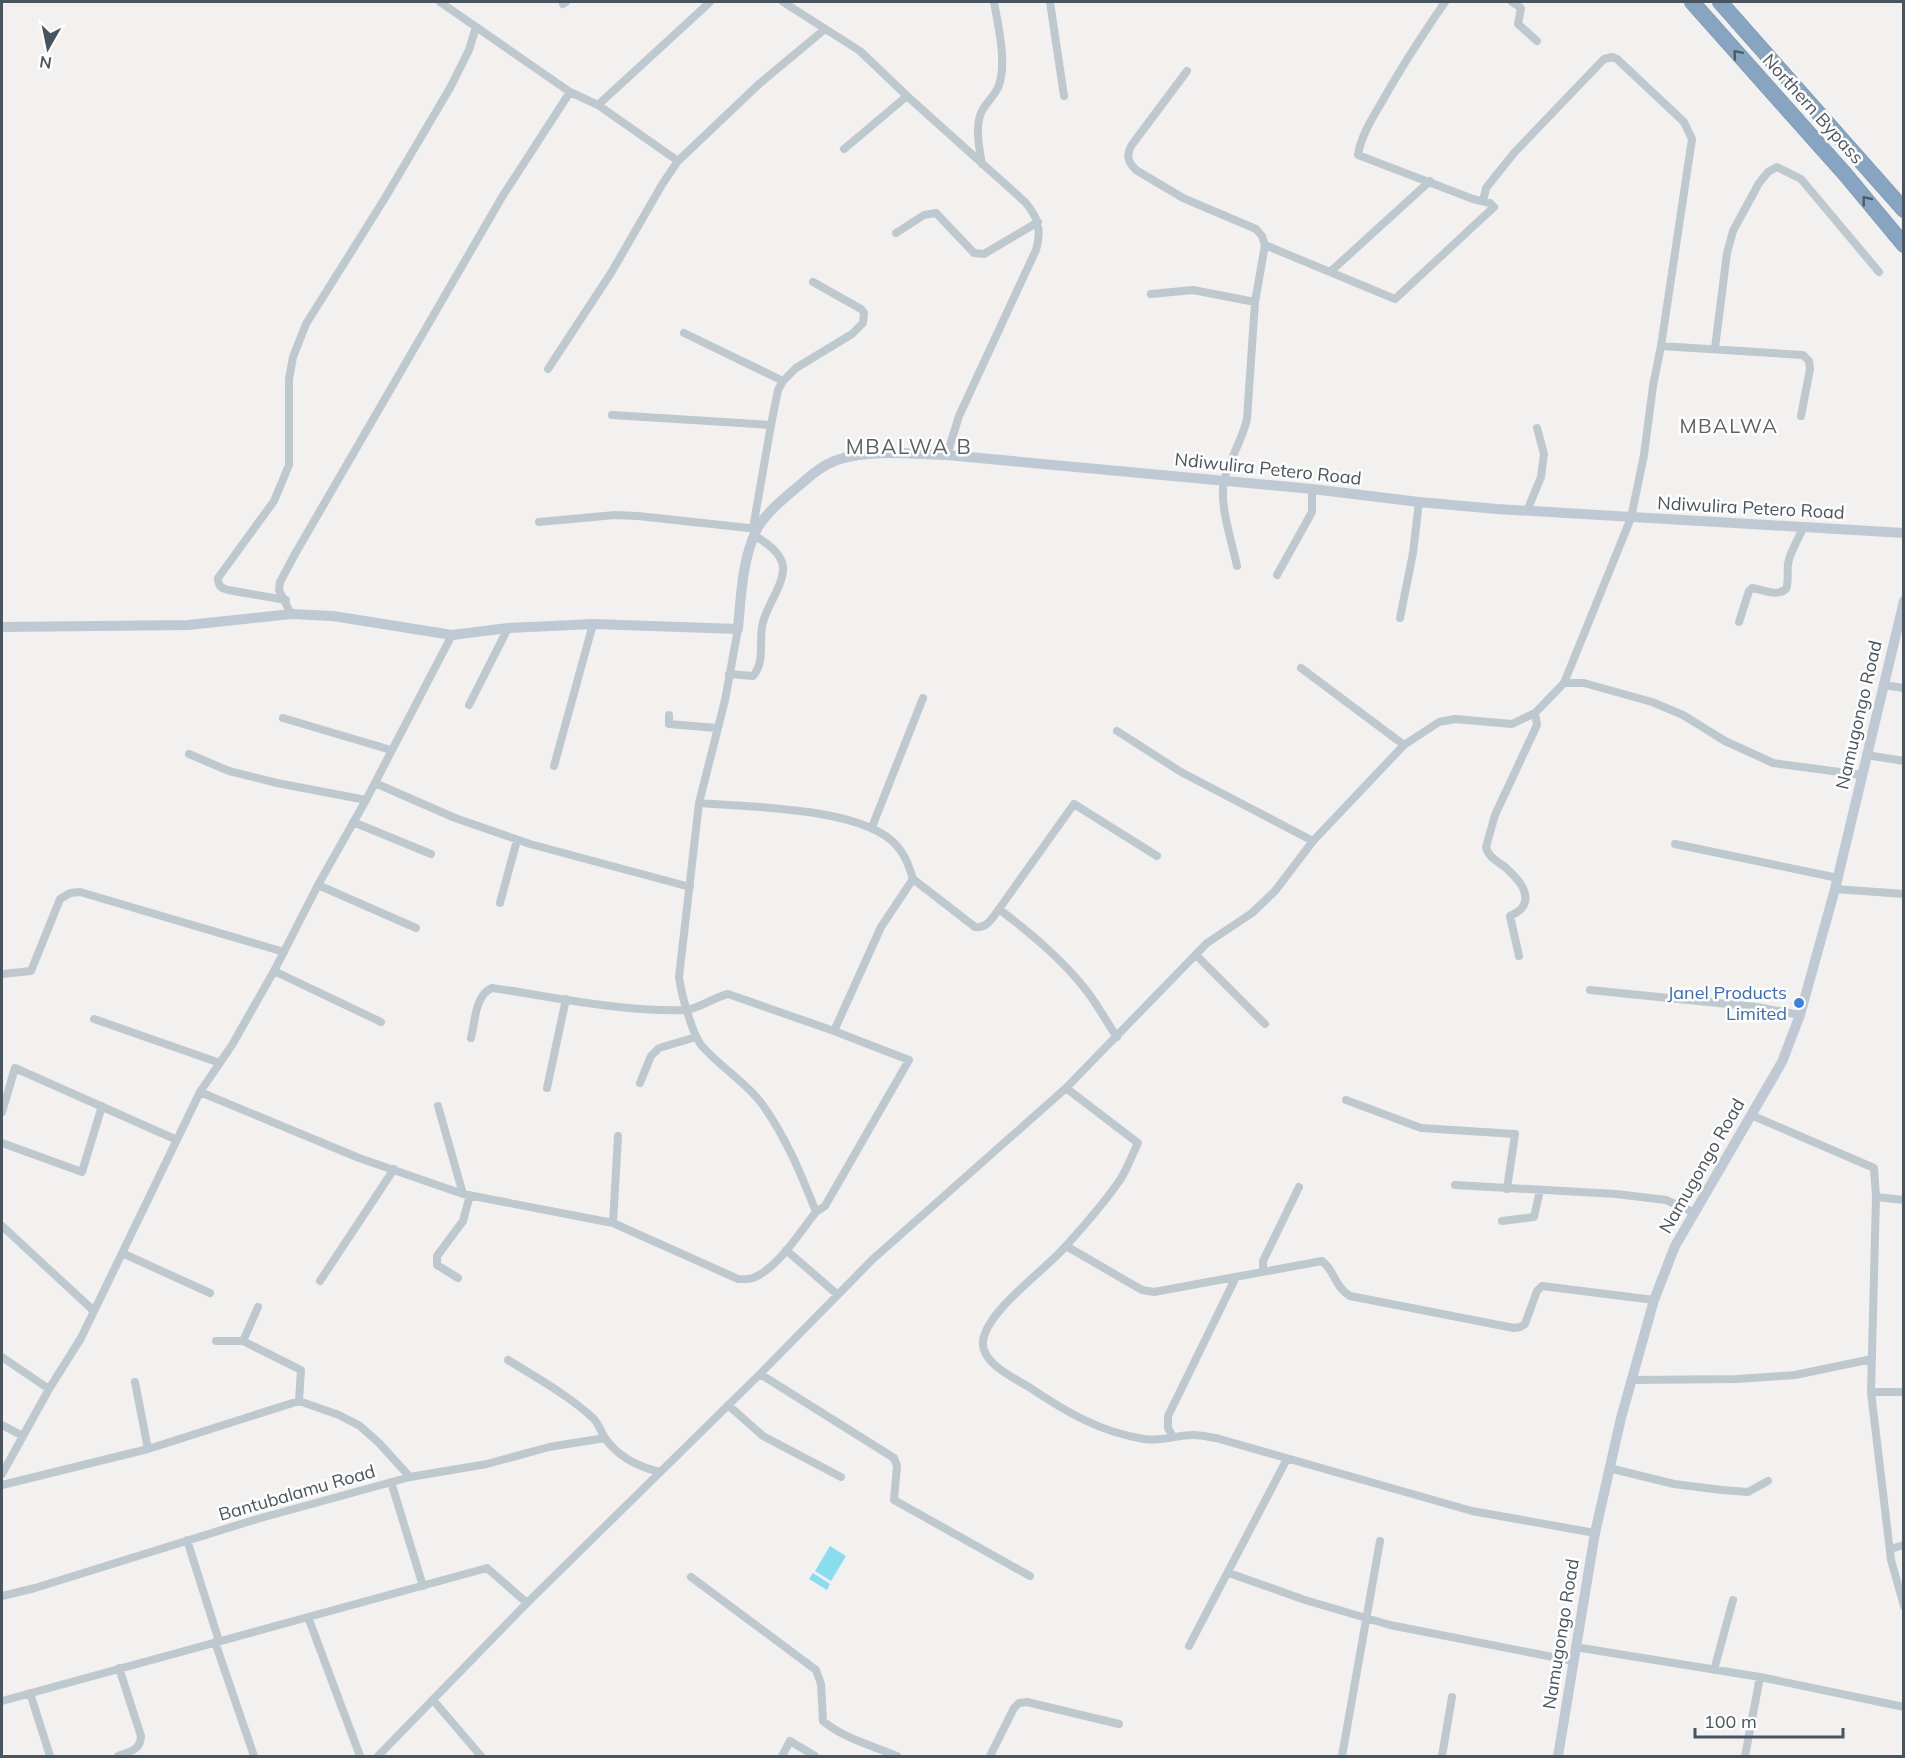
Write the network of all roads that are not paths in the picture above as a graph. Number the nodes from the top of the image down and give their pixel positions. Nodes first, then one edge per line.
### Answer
1 (440, 2) edge
2 (710, 2) edge
3 (783, 2) edge
4 (994, 2) edge
5 (1050, 2) edge
6 (1445, 2) edge
7 (1512, 2) edge
8 (1692, 2) edge
9 (1720, 2) edge
10 (476, 27) junction
11 (825, 29) junction
12 (1537, 41) dead end
13 (1187, 71) dead end
14 (570, 92) junction
15 (907, 96) junction
16 (1064, 96) dead end
17 (598, 105) junction
18 (844, 149) dead end
19 (678, 161) junction
20 (982, 164) junction
21 (1430, 181) junction
22 (1483, 201) junction
23 (1904, 210) edge
24 (1038, 222) junction
25 (896, 233) dead end
26 (1265, 245) junction
27 (1904, 245) edge
28 (1330, 272) junction
29 (1879, 272) dead end
30 (813, 282) dead end
31 (1151, 294) dead end
32 (1255, 302) junction
33 (684, 333) dead end
34 (1661, 346) junction
35 (1715, 348) junction
36 (548, 369) dead end
37 (783, 381) junction
38 (612, 415) dead end
39 (1801, 416) dead end
40 (771, 425) junction
41 (1538, 428) dead end
42 (947, 455) junction
43 (1224, 481) junction
44 (1312, 489) junction
45 (1419, 502) junction
46 (1527, 511) junction
47 (1631, 518) junction
48 (538, 522) dead end
49 (1803, 527) junction
50 (755, 531) junction
51 (1904, 533) edge
52 (1237, 566) dead end
53 (1277, 575) dead end
54 (286, 600) junction
55 (1904, 600) edge
56 (291, 614) junction
57 (1400, 618) dead end
58 (1739, 622) dead end
59 (593, 624) junction
60 (2, 627) edge
61 (508, 628) junction
62 (738, 628) junction
63 (452, 634) junction
64 (1301, 668) dead end
65 (729, 674) junction
66 (1564, 682) junction
67 (1883, 685) junction
68 (1904, 688) edge
69 (923, 698) dead end
70 (470, 705) dead end
71 (1535, 713) junction
72 (669, 715) dead end
73 (283, 718) dead end
74 (717, 729) junction
75 (1117, 731) dead end
76 (1404, 745) junction
77 (391, 750) junction
78 (189, 754) dead end
79 (1866, 755) junction
80 (1904, 761) edge
81 (554, 766) dead end
82 (1862, 775) junction
83 (375, 783) junction
84 (366, 800) junction
85 (699, 803) junction
86 (354, 822) junction
87 (872, 827) junction
88 (517, 840) junction
89 (1313, 841) junction
90 (1675, 844) dead end
91 (431, 854) dead end
92 (1157, 856) dead end
93 (913, 879) junction
94 (1837, 884) junction
95 (318, 885) junction
96 (690, 887) junction
97 (1904, 894) edge
98 (500, 903) dead end
99 (999, 909) junction
100 (416, 928) dead end
101 (284, 952) junction
102 (1196, 955) junction
103 (1519, 956) dead end
104 (274, 972) junction
105 (2, 974) edge
106 (1590, 990) dead end
107 (566, 999) junction
108 (688, 1010) junction
109 (1800, 1016) junction
110 (94, 1018) dead end
111 (381, 1022) dead end
112 (1265, 1024) dead end
113 (834, 1030) junction
114 (696, 1036) junction
115 (1117, 1037) junction
116 (471, 1038) dead end
117 (220, 1063) junction
118 (640, 1083) dead end
119 (547, 1088) dead end
120 (1066, 1088) junction
121 (200, 1092) junction
122 (1346, 1100) dead end
123 (102, 1106) junction
124 (438, 1106) dead end
125 (2, 1112) edge
126 (1751, 1114) junction
127 (618, 1136) dead end
128 (177, 1140) junction
129 (2, 1143) edge
130 (394, 1169) junction
131 (1455, 1185) dead end
132 (1299, 1187) dead end
133 (1507, 1189) junction
134 (1540, 1190) junction
135 (467, 1194) junction
136 (1876, 1197) junction
137 (1904, 1200) edge
138 (816, 1212) junction
139 (1695, 1213) junction
140 (1502, 1221) dead end
141 (613, 1223) junction
142 (2, 1226) edge
143 (1066, 1246) junction
144 (786, 1250) junction
145 (122, 1253) junction
146 (1263, 1272) junction
147 (1236, 1277) junction
148 (458, 1278) dead end
149 (321, 1281) dead end
150 (210, 1293) dead end
151 (838, 1294) junction
152 (1654, 1300) junction
153 (258, 1306) dead end
154 (94, 1311) junction
155 (216, 1341) dead end
156 (243, 1341) junction
157 (2, 1358) edge
158 (1872, 1359) junction
159 (508, 1360) dead end
160 (760, 1374) junction
161 (1632, 1380) junction
162 (135, 1382) dead end
163 (49, 1389) junction
164 (1871, 1392) junction
165 (1904, 1392) edge
166 (299, 1401) junction
167 (728, 1406) junction
168 (2, 1425) edge
169 (23, 1436) junction
170 (1173, 1437) junction
171 (605, 1438) junction
172 (148, 1449) junction
173 (1287, 1459) junction
174 (1609, 1468) junction
175 (660, 1472) junction
176 (2, 1474) edge
177 (410, 1477) junction
178 (841, 1477) dead end
179 (1768, 1481) dead end
180 (391, 1482) junction
181 (2, 1485) edge
182 (1595, 1533) junction
183 (187, 1540) junction
184 (1380, 1541) dead end
185 (1904, 1545) edge
186 (1890, 1549) junction
187 (1229, 1573) junction
188 (1030, 1576) dead end
189 (692, 1577) dead end
190 (423, 1586) junction
191 (2, 1596) edge
192 (1733, 1600) dead end
193 (526, 1603) junction
194 (1904, 1606) edge
195 (308, 1617) junction
196 (1366, 1618) junction
197 (217, 1642) junction
198 (1190, 1646) dead end
199 (1575, 1647) junction
200 (1573, 1660) junction
201 (119, 1668) junction
202 (1714, 1670) junction
203 (1760, 1677) junction
204 (30, 1693) junction
205 (1452, 1697) dead end
206 (433, 1700) junction
207 (2, 1701) edge
208 (1904, 1707) edge
209 (1119, 1724) dead end
210 (50, 1756) edge
211 (118, 1756) edge
212 (254, 1756) edge
213 (360, 1756) edge
214 (378, 1756) edge
215 (481, 1756) edge
216 (782, 1756) edge
217 (815, 1756) edge
218 (897, 1756) edge
219 (990, 1756) edge
220 (1342, 1756) edge
221 (1442, 1756) edge
222 (1558, 1756) edge
223 (1746, 1756) edge

1 - 10 street
2 - 17 street
3 - 11 street
4 - 20 street
5 - 16 street
6 - 21 street
7 - 12 street
27 -> 8 highway, Northern Bypass
9 - 23 highway, Northern Bypass
10 - 14 street
10 - 54 street
11 - 15 street
11 - 19 street
13 - 26 street
14 - 17 street
14 - 54 street
15 - 18 street
15 - 20 street
17 - 19 street
19 - 36 street
20 - 24 street
21 - 22 street
21 - 28 street
22 - 28 street
22 - 34 street
24 - 25 street
24 - 42 street
26 - 28 street
26 - 32 street
29 - 35 street
30 - 37 street
31 - 32 street
32 - 43 street
33 - 37 street
34 - 35 street
34 - 47 street
35 - 39 street
37 - 40 street
38 - 40 street
40 - 50 street
41 - 46 street
42 - 43 street, Ndiwulira Petero Road
42 - 50 street, Ndiwulira Petero Road
43 - 44 street, Ndiwulira Petero Road
43 - 52 street
44 - 45 street, Ndiwulira Petero Road
44 - 53 street
45 - 46 street, Ndiwulira Petero Road
45 - 57 street
46 - 47 street, Ndiwulira Petero Road
47 - 49 street, Ndiwulira Petero Road
47 - 66 street
48 - 50 street
49 - 51 street, Ndiwulira Petero Road
49 - 58 street
50 - 62 street, Ndiwulira Petero Road
50 - 65 street
54 - 56 street
55 - 67 street, Namugongo Road
56 - 60 street
56 - 63 street
59 - 61 street
59 - 62 street
59 - 81 street
61 - 63 street
61 - 70 street
62 - 65 street
63 - 77 street
64 - 76 street
65 - 74 street
66 - 71 street
66 - 82 street
67 - 68 street
67 - 79 street, Namugongo Road
69 - 87 street
71 - 76 street
71 - 103 street
72 - 74 street
73 - 77 street
74 - 85 street
75 - 89 street
76 - 89 street
77 - 83 street
78 - 84 street
79 - 80 street
79 - 82 street, Namugongo Road
82 - 94 street, Namugongo Road
83 - 84 street
83 - 88 street
84 - 86 street
85 - 87 street
85 - 96 street
86 - 91 street
86 - 95 street
87 - 93 street
88 - 96 street
88 - 98 street
89 - 102 street
90 - 94 street
92 - 99 street
93 - 99 street
93 - 113 street
94 - 97 street
94 - 109 street, Namugongo Road
95 - 100 street
95 - 101 street
96 - 108 street
99 - 115 street
101 - 104 street
101 - 105 street
102 - 112 street
102 - 115 street
104 - 111 street
104 - 117 street
106 - 109 street
107 - 108 street
107 - 116 street
107 - 119 street
108 - 113 street
108 - 114 street
109 - 126 street, Namugongo Road
110 - 117 street
113 - 138 street
114 - 118 street
114 - 138 street
115 - 120 street
117 - 121 street
120 - 143 street
120 - 151 street
121 - 128 street
121 - 130 street
122 - 133 street
123 - 125 street
123 - 128 street
123 - 129 street
124 - 135 street
126 - 136 street
126 - 139 street, Namugongo Road
127 - 141 street
128 - 145 street
130 - 135 street
130 - 149 street
131 - 133 street
132 - 146 street
133 - 134 street
134 - 139 street
134 - 140 street
135 - 141 street
135 - 148 street
136 - 137 street
136 - 158 street
138 - 144 street
139 - 152 street, Namugongo Road
141 - 144 street
142 - 154 street
143 - 147 street
143 - 170 street
144 - 151 street
145 - 150 street
145 - 154 street
146 - 147 street
146 - 152 street
147 - 170 street
151 - 160 street
152 - 161 street, Namugongo Road
153 - 156 street
154 - 163 street
155 - 156 street
156 - 166 street
157 - 163 street
158 - 161 street
158 - 164 street
159 - 171 street
160 - 167 street
160 - 188 street
161 - 174 street, Namugongo Road
162 - 172 street
163 - 169 street
164 - 165 street
164 - 186 street
166 - 172 street
166 - 177 street
167 - 175 street
167 - 178 street
168 - 169 street
169 - 176 street
170 - 173 street
171 - 175 street
171 - 177 street, Bantubalamu Road
172 - 181 street
173 - 182 street
173 - 187 street
174 - 179 street
174 - 182 street, Namugongo Road
175 - 193 street
177 - 180 street, Bantubalamu Road
180 - 183 street, Bantubalamu Road
180 - 190 street
182 - 199 street, Namugongo Road
183 - 191 street, Bantubalamu Road
183 - 197 street
184 - 196 street
185 - 186 street
186 - 194 street
187 - 196 street
187 - 198 street
189 - 218 street
190 - 193 street
190 - 195 street
192 - 202 street
193 - 206 street
195 - 197 street
195 - 213 street
196 - 200 street
196 - 220 street
197 - 201 street
197 - 212 street
199 - 200 street, Namugongo Road
199 - 202 street
200 - 222 street, Namugongo Road
201 - 204 street
201 - 211 street
202 - 203 street
203 - 208 street
203 - 223 street
204 - 207 street
204 - 210 street
205 - 221 street
206 - 214 street
206 - 215 street
209 - 219 street
216 - 217 street

